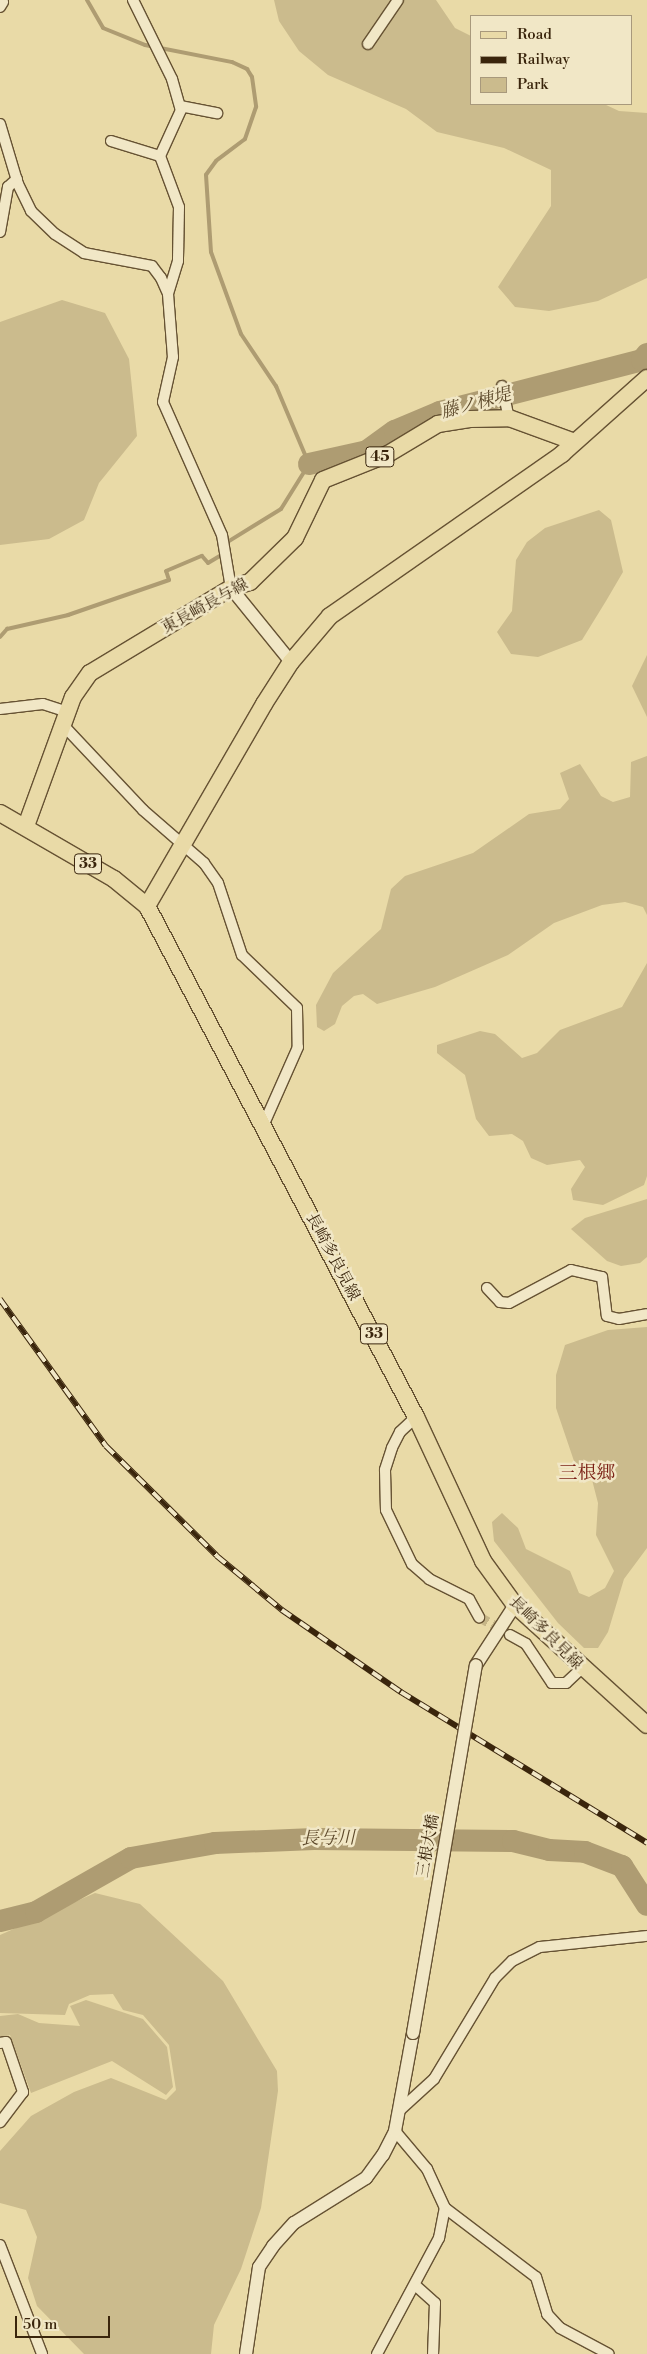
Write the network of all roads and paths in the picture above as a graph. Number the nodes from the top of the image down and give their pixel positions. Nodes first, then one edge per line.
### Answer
1 (133, 0) edge
2 (398, 0) edge
3 (368, 44) dead end
4 (180, 106) junction
5 (217, 113) dead end
6 (0, 124) edge
7 (111, 141) dead end
8 (160, 156) junction
9 (17, 179) junction
10 (0, 232) edge
11 (168, 294) junction
12 (647, 378) edge
13 (502, 386) dead end
14 (508, 417) junction
15 (575, 442) junction
16 (231, 588) junction
17 (291, 662) junction
18 (0, 709) edge
19 (66, 719) junction
20 (13, 819) edge
21 (185, 845) junction
22 (147, 906) junction
23 (263, 1126) junction
24 (487, 1288) dead end
25 (647, 1314) edge
26 (416, 1417) junction
27 (514, 1605) junction
28 (479, 1617) tunnel mouth
29 (510, 1635) tunnel mouth
30 (581, 1669) junction
31 (647, 1725) edge
32 (647, 1936) edge
33 (0, 2043) edge
34 (400, 2110) junction
35 (0, 2122) edge
36 (395, 2131) junction
37 (445, 2208) junction
38 (0, 2244) edge
39 (415, 2285) junction
40 (42, 2354) edge
41 (246, 2354) edge
42 (377, 2354) edge
43 (432, 2354) edge
44 (609, 2354) edge

1 - 4 street
2 - 3 street
4 - 5 street
4 - 8 street
6 - 9 street
7 - 8 street
8 - 11 street
9 - 10 street
9 - 11 street
11 - 16 street
12 - 15 main road
13 - 14 street
14 - 15 main road, 東長崎長与線 / 45
14 - 16 main road, 東長崎長与線 / 45
15 - 17 main road
16 - 17 street
16 - 19 main road, 東長崎長与線 / 45
17 - 21 main road
18 - 19 street
19 - 20 main road, 東長崎長与線 / 45
19 - 21 street
20 - 22 main road, 長崎多良見線 / 33
21 - 22 main road
21 - 23 street
22 - 23 main road, 長崎多良見線 / 33
23 - 26 main road, 長崎多良見線 / 33
24 - 25 street
26 - 27 main road, 長崎多良見線 / 33
26 - 28 street
27 - 30 main road, 長崎多良見線 / 33
27 - 34 street, 三根大橋, bridge
29 - 30 street
30 - 31 main road, 長崎多良見線 / 33
32 - 34 street
33 - 35 street
34 - 36 street, 三根大橋
36 - 37 street
36 - 41 street, 三根大橋
37 - 39 street
37 - 44 street
38 - 40 street
39 - 42 street
39 - 43 street

